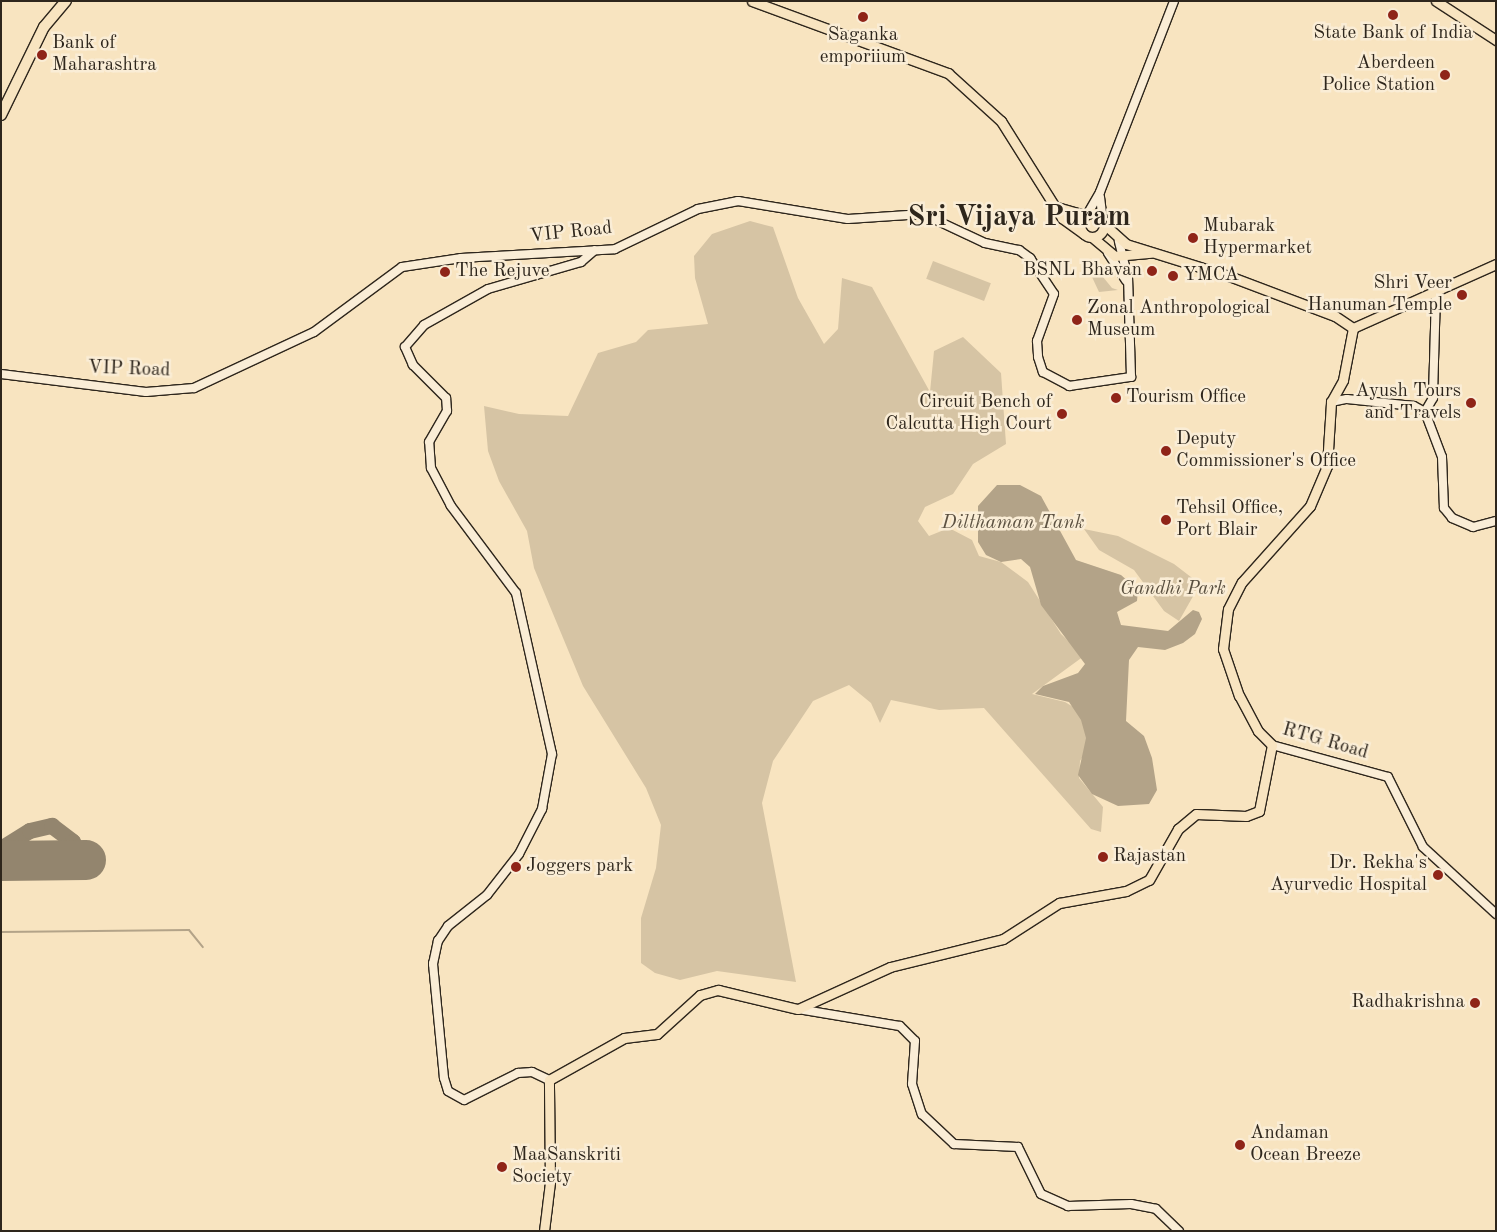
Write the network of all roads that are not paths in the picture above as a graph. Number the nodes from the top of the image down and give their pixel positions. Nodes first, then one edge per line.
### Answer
1 (66, 1) edge
2 (752, 1) edge
3 (1174, 1) edge
4 (1436, 1) edge
5 (1496, 40) edge
6 (1, 114) edge
7 (1100, 192) junction
8 (1055, 205) junction
9 (1086, 214) junction
10 (1104, 222) junction
11 (1088, 235) junction
12 (1119, 241) junction
13 (596, 250) junction
14 (1107, 252) junction
15 (1154, 252) junction
16 (1124, 256) junction
17 (1496, 264) edge
18 (1128, 285) junction
19 (1436, 294) junction
20 (1353, 328) junction
21 (1, 374) edge
22 (1331, 402) junction
23 (1425, 412) junction
24 (1496, 521) edge
25 (1272, 745) junction
26 (1496, 914) edge
27 (798, 1009) junction
28 (549, 1080) junction
29 (544, 1231) edge
30 (1179, 1231) edge

1 - 6 highway
2 - 8 main road
3 - 7 main road
4 - 5 main road
7 - 9 main road
7 - 10 main road
8 - 9 main road
8 - 11 main road
9 - 10 main road
9 - 11 main road
10 - 11 main road
10 - 12 main road
11 - 14 main road
12 - 14 main road
12 - 15 main road
12 - 16 main road
13 - 18 main road, VIP Road
13 - 21 main road, VIP Road
13 - 28 main road
14 - 16 main road
14 - 18 main road
15 - 16 main road
15 - 20 main road
16 - 18 main road
17 - 19 main road
19 - 20 main road
19 - 23 main road
20 - 22 main road, RTG Road
22 - 23 main road
22 - 25 main road, RTG Road
23 - 24 main road
25 - 26 main road, RTG Road
25 - 27 main road
27 - 28 main road
27 - 30 main road
28 - 29 main road

